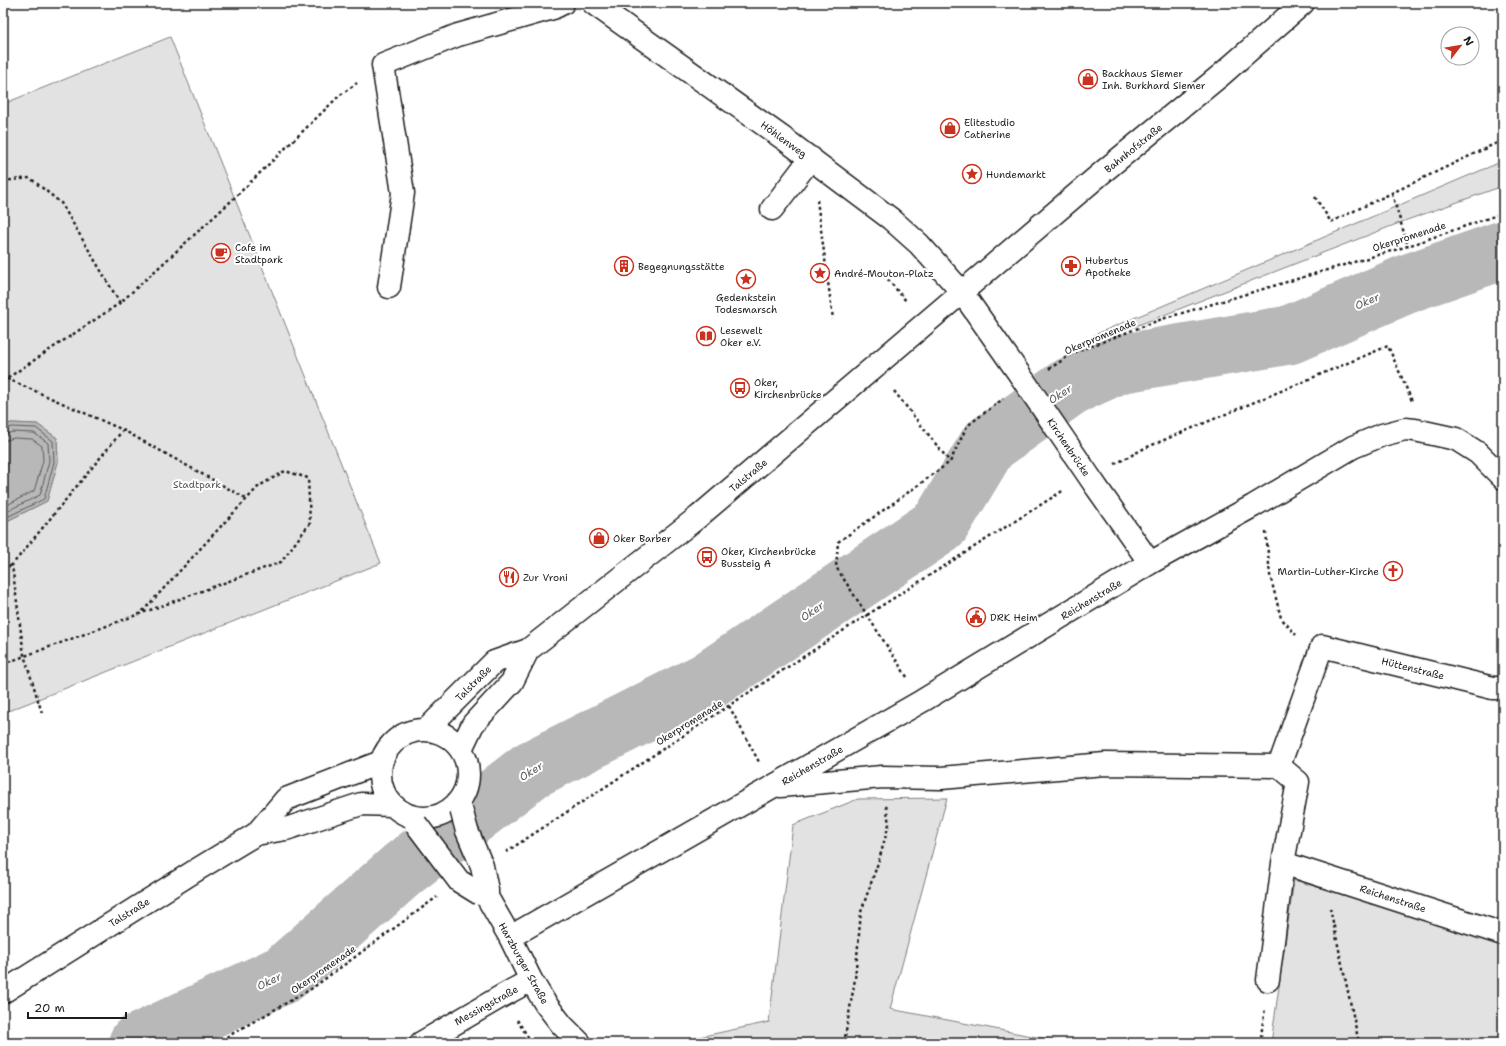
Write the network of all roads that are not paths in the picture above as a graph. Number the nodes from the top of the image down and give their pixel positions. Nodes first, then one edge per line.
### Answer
1 (563, 3) edge
2 (593, 3) edge
3 (1303, 3) edge
4 (811, 158) junction
5 (772, 209) dead end
6 (389, 287) dead end
7 (961, 291) junction
8 (1503, 478) edge
9 (1150, 564) junction
10 (528, 650) junction
11 (1503, 688) edge
12 (427, 729) junction
13 (461, 749) junction
14 (381, 762) junction
15 (1279, 766) junction
16 (773, 787) junction
17 (460, 804) junction
18 (392, 805) junction
19 (413, 820) junction
20 (256, 834) junction
21 (1283, 863) junction
22 (485, 894) junction
23 (1503, 934) edge
24 (510, 938) junction
25 (531, 980) junction
26 (1268, 980) road end
27 (3, 992) edge
28 (421, 1043) edge
29 (580, 1043) edge

1 - 6 street
2 - 4 street, Höhlenweg
3 - 7 street, Bahnhofstraße
4 - 5 street
4 - 7 street, Höhlenweg
7 - 9 street, Kirchenbrücke, bridge
7 - 10 street, Talstraße
8 - 9 street, Reichenstraße
9 - 16 street, Reichenstraße
10 - 12 street, Talstraße
10 - 13 street, Talstraße
11 - 15 street, Hüttenstraße
12 - 13 street
12 - 14 street, Talstraße
13 - 17 street
14 - 18 street, Talstraße
14 - 20 street, Talstraße
15 - 16 street, Reichenstraße
15 - 21 street
16 - 24 street, Reichenstraße
17 - 19 street, Talstraße
17 - 22 street, Harzburger Straße, bridge
18 - 19 street, Talstraße
18 - 20 street, Talstraße
19 - 22 street, Harzburger Straße, bridge
20 - 27 street, Talstraße
21 - 23 street, Reichenstraße
21 - 26 street
22 - 24 street, Harzburger Straße
24 - 25 street, Harzburger Straße
25 - 28 street, Messingstraße
25 - 29 street, Harzburger Straße

